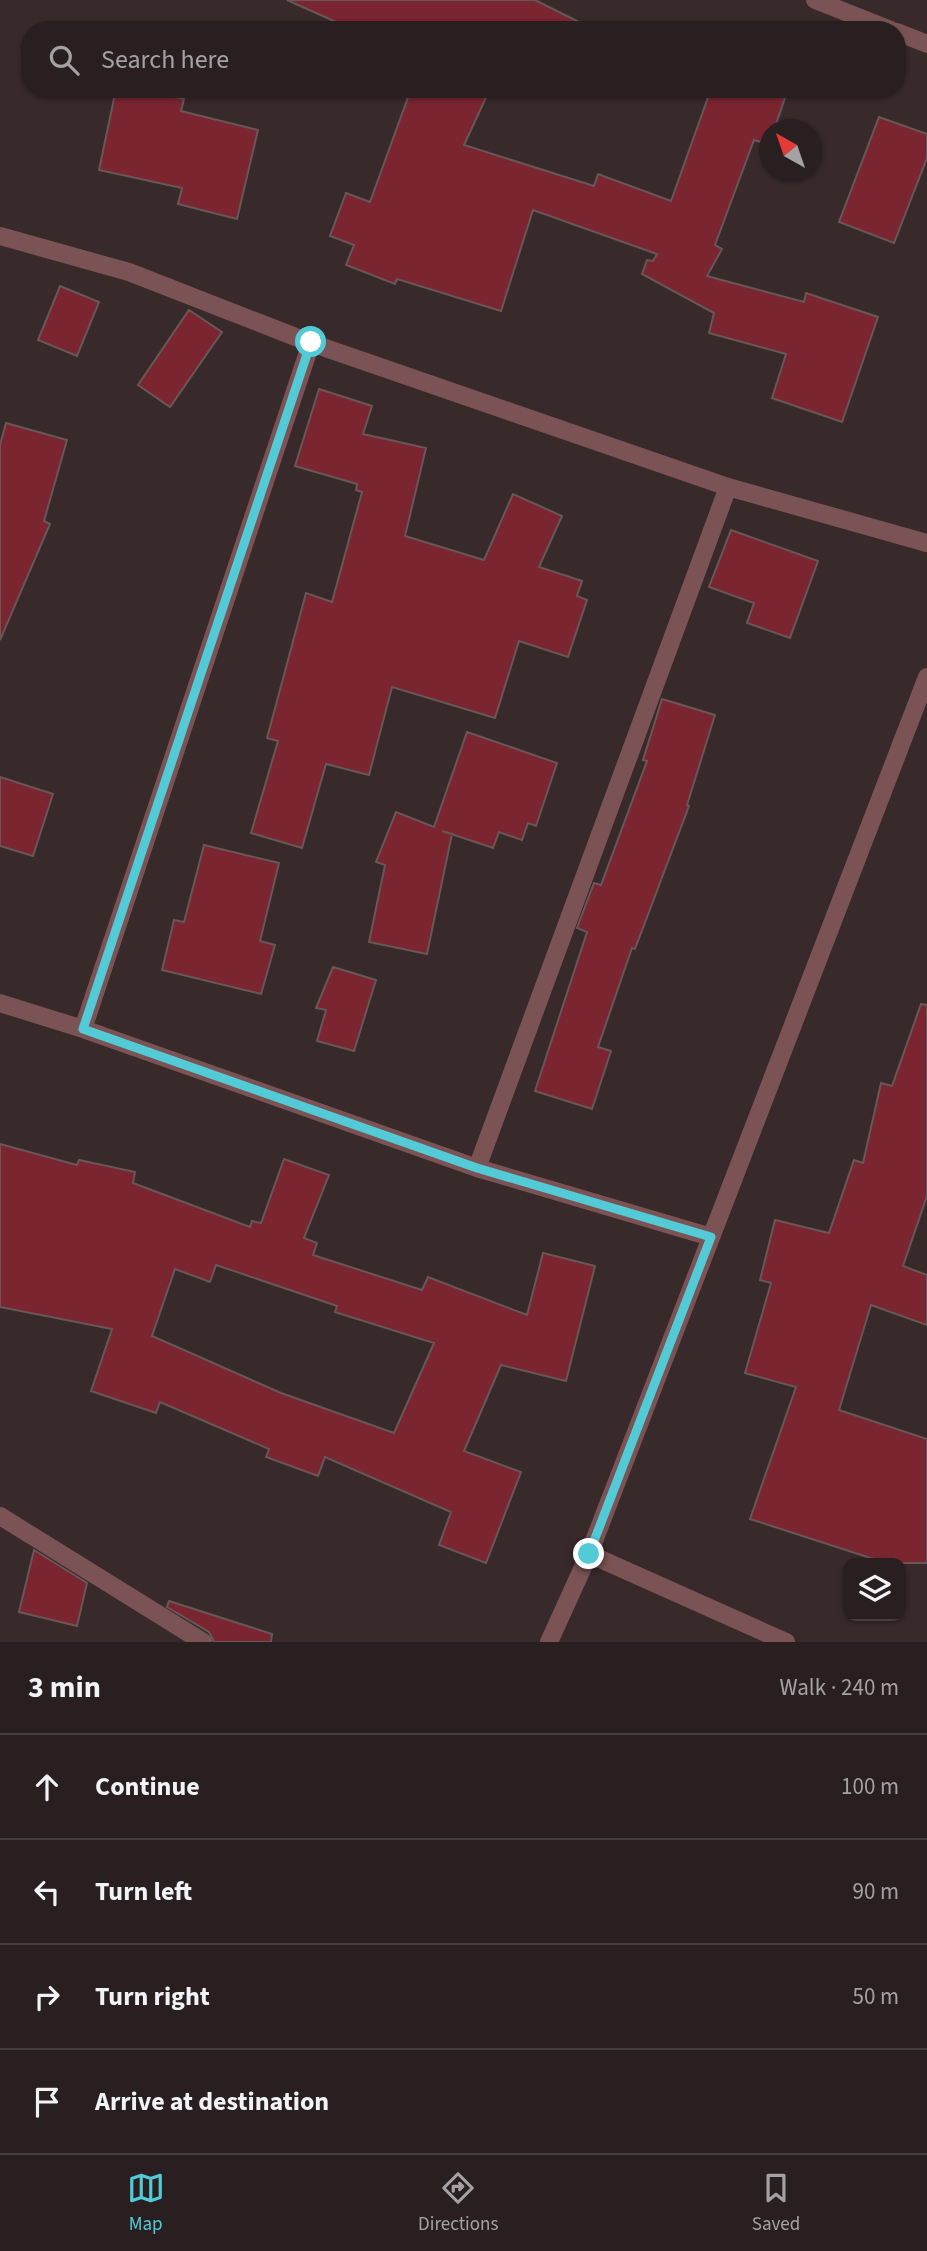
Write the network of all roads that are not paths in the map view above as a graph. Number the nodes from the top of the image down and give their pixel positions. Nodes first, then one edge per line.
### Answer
1 (815, 0) edge
2 (868, 21) edge
3 (906, 36) edge
4 (927, 44) edge
5 (0, 236) edge
6 (311, 342) junction
7 (728, 487) junction
8 (927, 543) edge
9 (927, 677) edge
10 (0, 1003) edge
11 (83, 1029) junction
12 (477, 1168) junction
13 (711, 1237) junction
14 (0, 1516) edge
15 (589, 1554) junction
16 (203, 1642) edge
17 (549, 1642) edge
18 (786, 1642) edge

1 - 2 street
3 - 4 street
5 - 6 street
6 - 7 street
6 - 11 street
7 - 8 street
7 - 12 street
9 - 13 street
10 - 11 street
11 - 12 street
12 - 13 street
13 - 15 street
14 - 16 street
15 - 17 street
15 - 18 street

